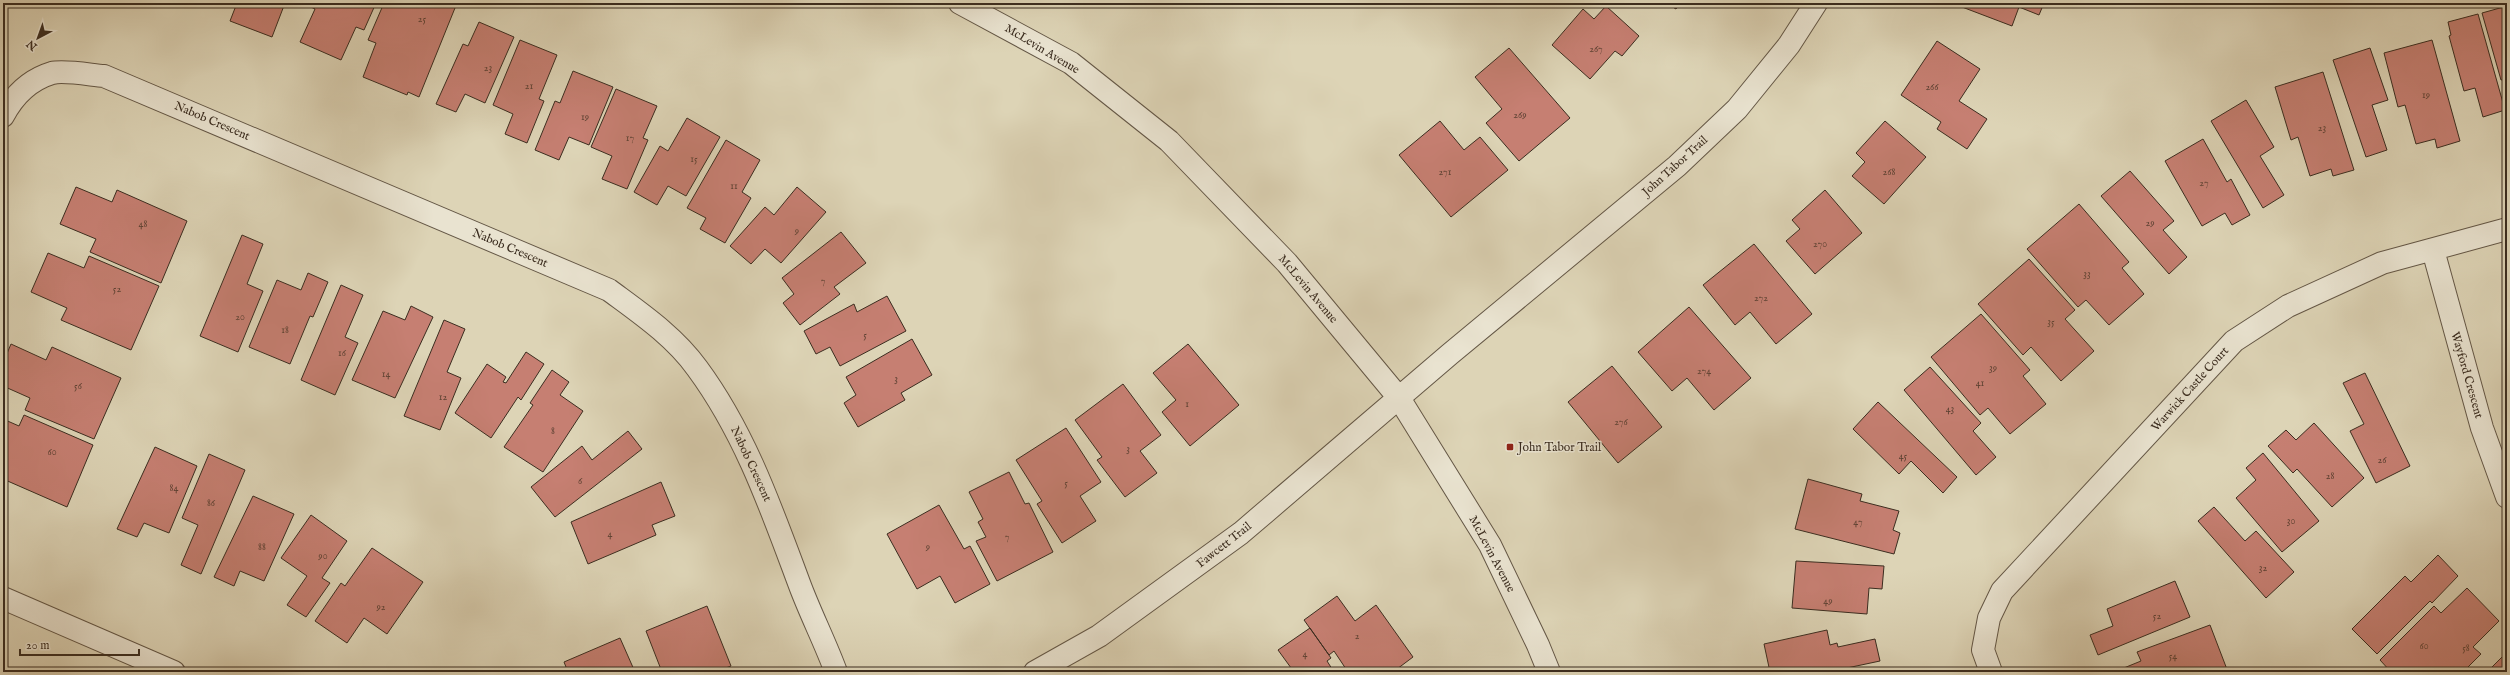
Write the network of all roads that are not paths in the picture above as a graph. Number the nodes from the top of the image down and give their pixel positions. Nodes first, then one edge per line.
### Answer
1 (960, 3) edge
2 (1816, 3) edge
3 (3, 116) edge
4 (2507, 229) edge
5 (2433, 250) junction
6 (1399, 398) junction
7 (2507, 497) edge
8 (3, 598) edge
9 (174, 672) edge
10 (836, 672) edge
11 (1035, 672) edge
12 (1549, 672) edge
13 (1991, 672) edge

1 - 6 street, McLevin Avenue
2 - 6 street, John Tabor Trail
3 - 10 street, Nabob Crescent
4 - 5 street, Warwick Castle Court
5 - 7 street, Wayford Crescent
5 - 13 street, Warwick Castle Court
6 - 11 street, Fawcett Trail
6 - 12 street, McLevin Avenue
8 - 9 street

